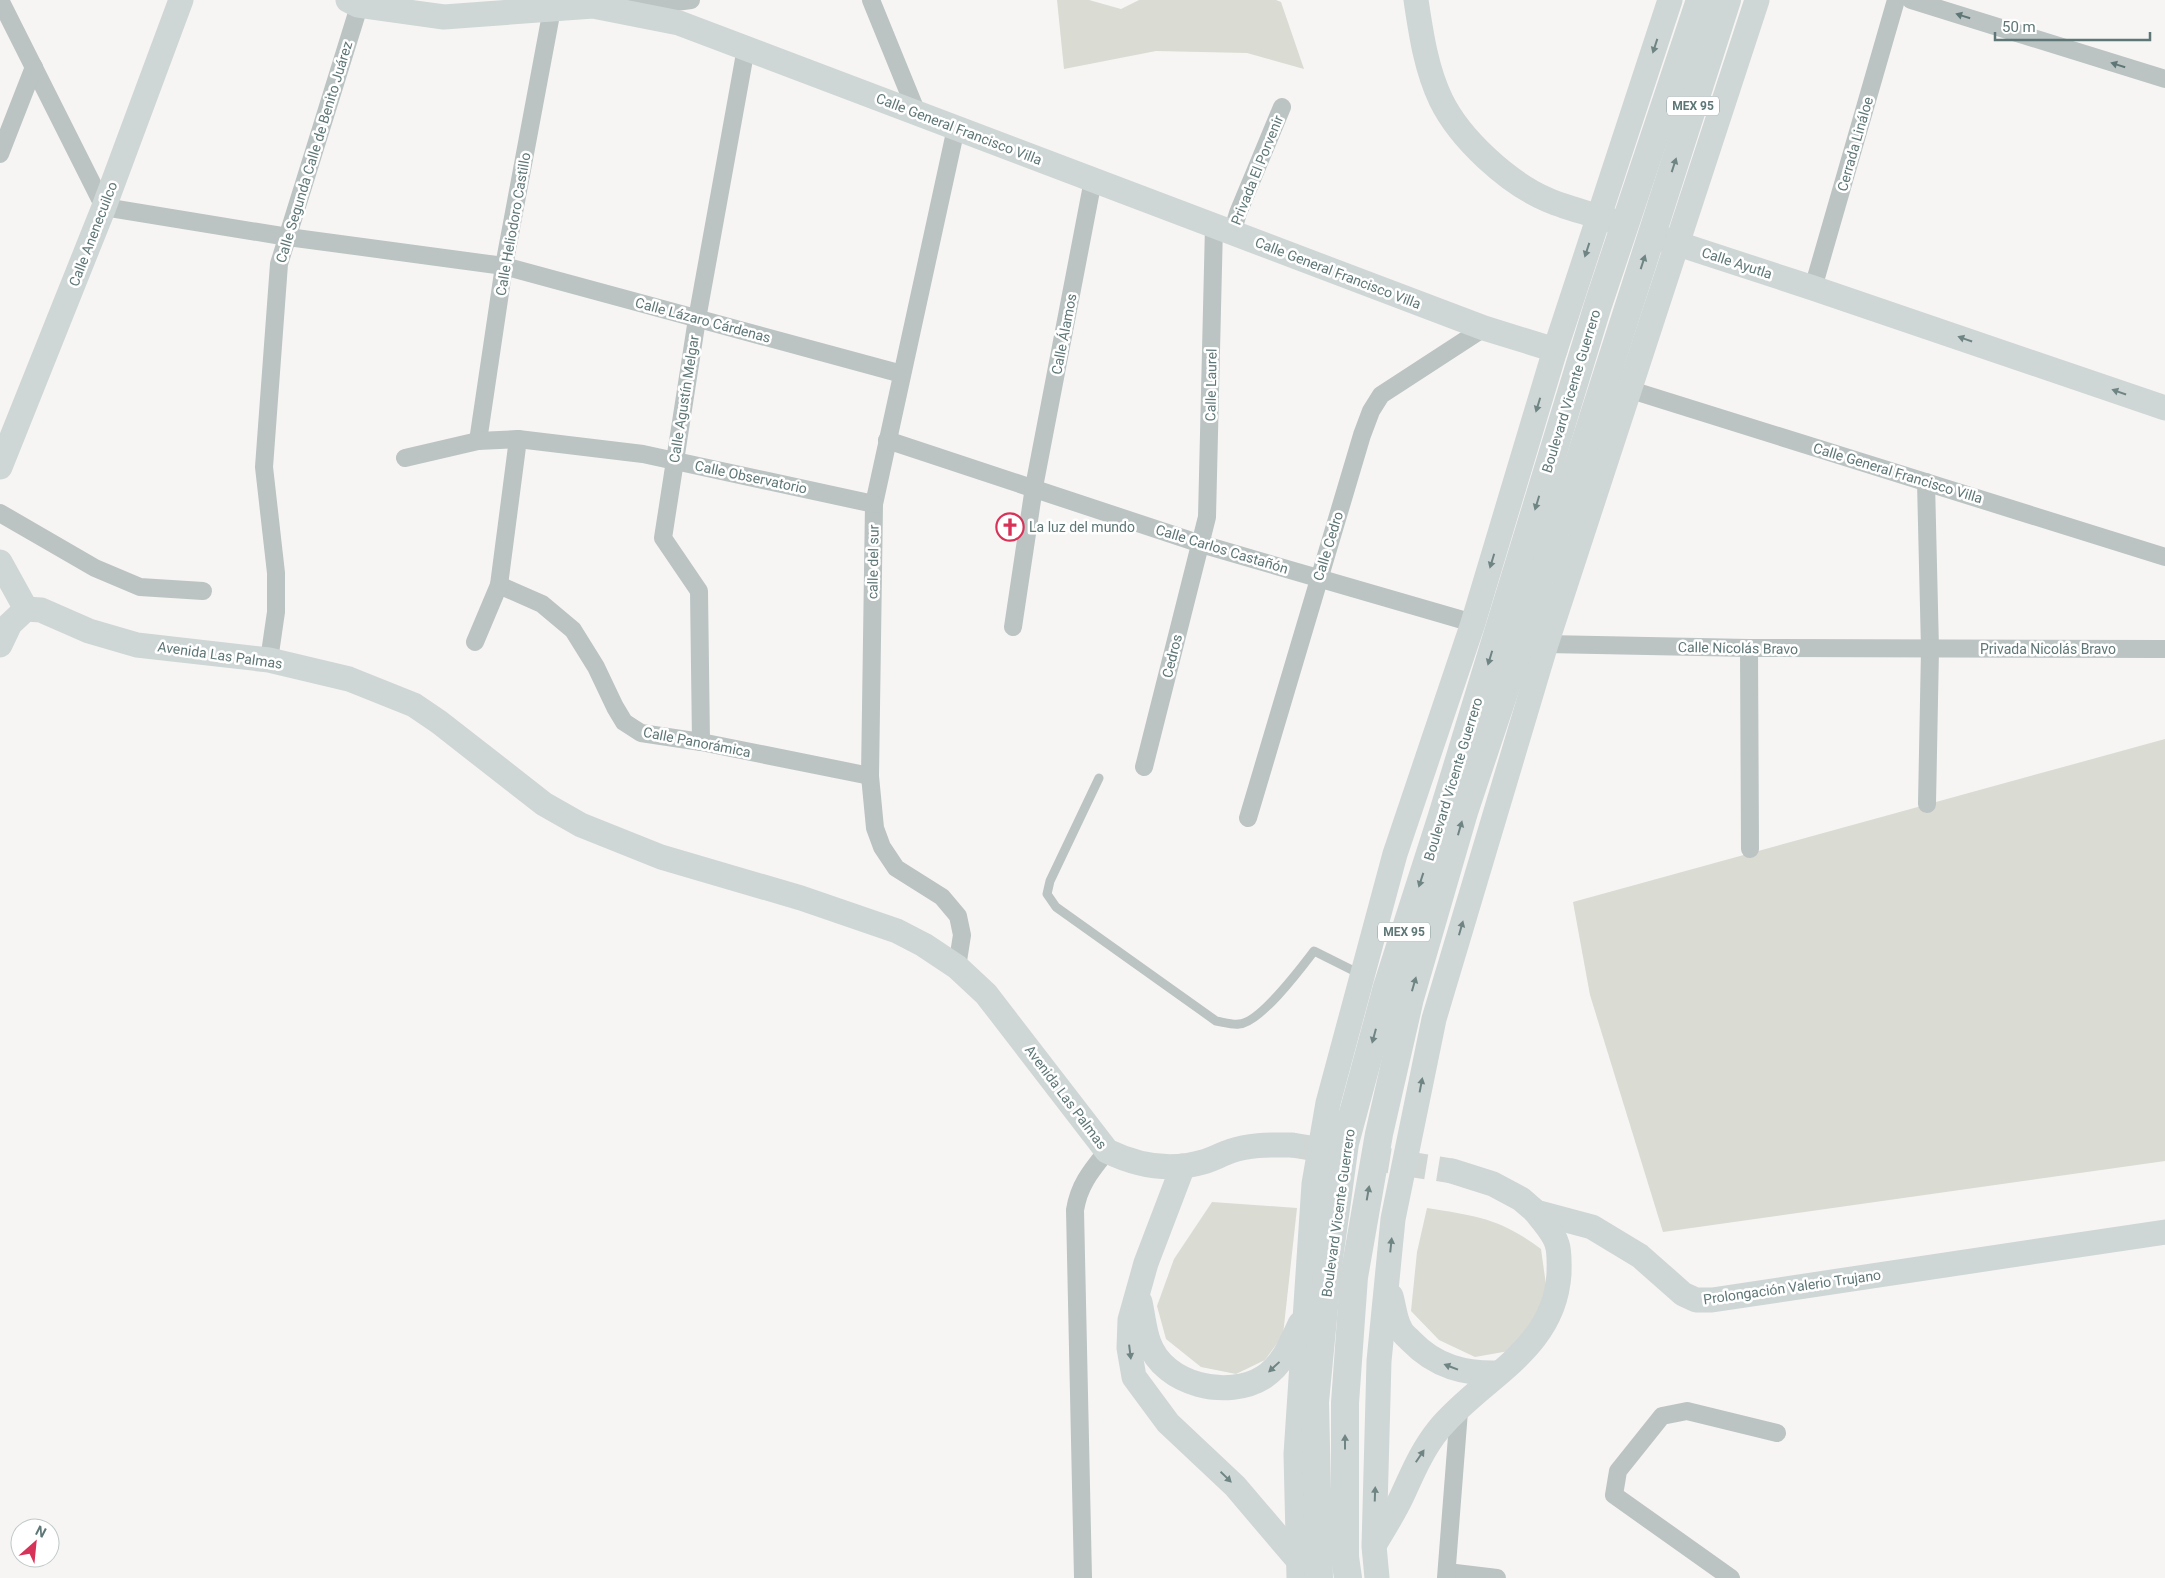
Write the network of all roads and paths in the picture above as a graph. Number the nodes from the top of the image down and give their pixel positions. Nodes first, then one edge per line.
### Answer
1 (0, 0) edge
2 (181, 0) edge
3 (691, 0) edge
4 (871, 0) edge
5 (1416, 0) edge
6 (1670, 0) edge
7 (1700, 0) edge
8 (1727, 0) edge
9 (1757, 0) edge
10 (1896, 0) edge
11 (1911, 0) edge
12 (356, 2) edge
13 (552, 9) junction
14 (612, 10) junction
15 (746, 48) junction
16 (34, 67) junction
17 (2165, 79) edge
18 (1282, 107) dead end
19 (918, 113) junction
20 (956, 128) junction
21 (0, 154) edge
22 (1093, 180) junction
23 (104, 207) junction
24 (1599, 216) junction
25 (1223, 229) junction
26 (288, 237) junction
27 (1679, 245) junction
28 (504, 266) junction
29 (1813, 288) junction
30 (697, 319) junction
31 (1484, 328) junction
32 (1555, 350) junction
33 (902, 374) junction
34 (1631, 390) junction
35 (2165, 408) edge
36 (6, 432) edge
37 (518, 439) junction
38 (887, 440) junction
39 (478, 441) junction
40 (405, 458) dead end
41 (674, 460) junction
42 (0, 467) edge
43 (1926, 482) junction
44 (1034, 487) junction
45 (874, 504) junction
46 (0, 513) edge
47 (1201, 544) junction
48 (2165, 557) edge
49 (0, 562) edge
50 (1319, 578) junction
51 (499, 585) junction
52 (203, 591) dead end
53 (26, 610) junction
54 (1473, 623) junction
55 (1012, 627) dead end
56 (475, 642) dead end
57 (1546, 644) junction
58 (0, 645) edge
59 (1749, 648) junction
60 (1930, 649) junction
61 (2165, 649) edge
62 (269, 660) junction
63 (700, 742) junction
64 (1144, 767) dead end
65 (870, 776) junction
66 (1099, 778) dead end
67 (1927, 804) dead end
68 (1248, 818) dead end
69 (1750, 849) dead end
70 (957, 967) junction
71 (1362, 975) junction
72 (1292, 1145) tunnel mouth
73 (1107, 1152) junction
74 (1183, 1166) junction
75 (1452, 1171) tunnel mouth
76 (1536, 1212) junction
77 (2165, 1232) edge
78 (1387, 1282) junction
79 (1138, 1287) junction
80 (1306, 1310) junction
81 (1499, 1373) junction
82 (1459, 1411) junction
83 (1777, 1433) dead end
84 (1374, 1546) junction
85 (1298, 1569) edge
86 (1447, 1575) edge
87 (1083, 1578) edge
88 (1319, 1578) edge
89 (1348, 1578) edge
90 (1377, 1578) edge
91 (1497, 1578) edge
92 (1731, 1578) edge

1 - 16 street
2 - 23 street, Calle Anenecuilco
3 - 14 street
4 - 19 street
5 - 24 street, Calle Ayutla
6 -> 24 street, Boulevard Vicente Guerrero
7 -> 88 highway, Boulevard Vicente Guerrero / MEX 95
89 -> 8 highway, Boulevard Vicente Guerrero / MEX 95
9 - 27 street
10 - 29 street, Cerrada Lináloe
17 -> 11 street
12 - 13 street, Calle General Francisco Villa
12 - 26 street, Calle Segunda Calle de Benito Juárez
13 - 14 street, Calle General Francisco Villa
13 - 28 street, Calle Heliodoro Castillo
14 - 15 street, Calle General Francisco Villa
15 - 19 street, Calle General Francisco Villa
15 - 30 street, Calle Agustín Melgar
16 - 21 street
16 - 23 street
18 - 25 street, Privada El Porvenir
19 - 20 street, Calle General Francisco Villa
20 - 22 street, Calle General Francisco Villa
20 - 33 street, calle del sur
22 - 25 street, Calle General Francisco Villa
22 - 44 street, Calle Álamos
23 - 26 street, Calle Lázaro Cárdenas
23 - 36 street, Calle Anenecuilco
24 - 27 street, Calle Ayutla
24 -> 32 street, Boulevard Vicente Guerrero
25 - 31 street, Calle General Francisco Villa
25 - 47 street, Calle Laurel
26 - 28 street, Calle Lázaro Cárdenas
26 - 62 street, Calle Segunda Calle de Benito Juárez
27 - 29 street, Calle Ayutla
27 - 34 street
28 - 30 street, Calle Lázaro Cárdenas
28 - 39 street, Calle Heliodoro Castillo
35 -> 29 street, Calle Ayutla
30 - 33 street, Calle Lázaro Cárdenas
30 - 41 street, Calle Agustín Melgar
31 - 32 street, Calle General Francisco Villa
31 - 50 street, Calle Cedro
32 -> 54 street, Boulevard Vicente Guerrero
33 - 38 street, calle del sur
34 - 43 street, Calle General Francisco Villa
34 - 57 street
36 - 42 street, Calle Anenecuilco
37 - 39 street, Calle Observatorio
37 - 41 street, Calle Observatorio
37 - 51 street
38 - 44 street, Calle Carlos Castañón
38 - 45 street, calle del sur
39 - 40 street, Calle Observatorio
41 - 45 street, Calle Observatorio
41 - 63 street, Calle Agustín Melgar
43 - 48 street, Calle General Francisco Villa
43 - 60 street
44 - 47 street, Calle Carlos Castañón
44 - 55 street, Calle Álamos
45 - 65 street, calle del sur
46 - 52 street
47 - 50 street, Calle Carlos Castañón
47 - 64 street, Cedros
49 - 53 street
50 - 54 street, Calle Carlos Castañón
50 - 68 street, Calle Cedro
51 - 56 street
51 - 63 street, Calle Panorámica
53 - 58 street
53 - 62 street, Avenida Las Palmas
54 - 71 street, Boulevard Vicente Guerrero
57 - 59 street, Calle Nicolás Bravo
78 -> 57 street
59 - 60 street, Calle Nicolás Bravo
59 - 69 street
60 - 61 street, Privada Nicolás Bravo
60 - 67 street
62 - 70 street, Avenida Las Palmas
63 - 65 street, Calle Panorámica
65 - 70 street, calle del sur
66 - 71 lane
70 - 73 street, Avenida Las Palmas
71 - 80 street, Boulevard Vicente Guerrero
72 - 74 street, Avenida Las Palmas
73 - 74 street, Avenida Las Palmas
73 - 87 street
74 - 79 street
75 - 76 street, Prolongación Valerio Trujano
76 - 77 street, Prolongación Valerio Trujano
76 - 81 street
81 -> 78 street
84 -> 78 street
80 -> 79 street
79 -> 85 street
80 - 85 street, Boulevard Vicente Guerrero
81 - 82 street
84 -> 82 street
82 - 86 street
83 - 92 street
84 - 90 street
86 - 91 street

